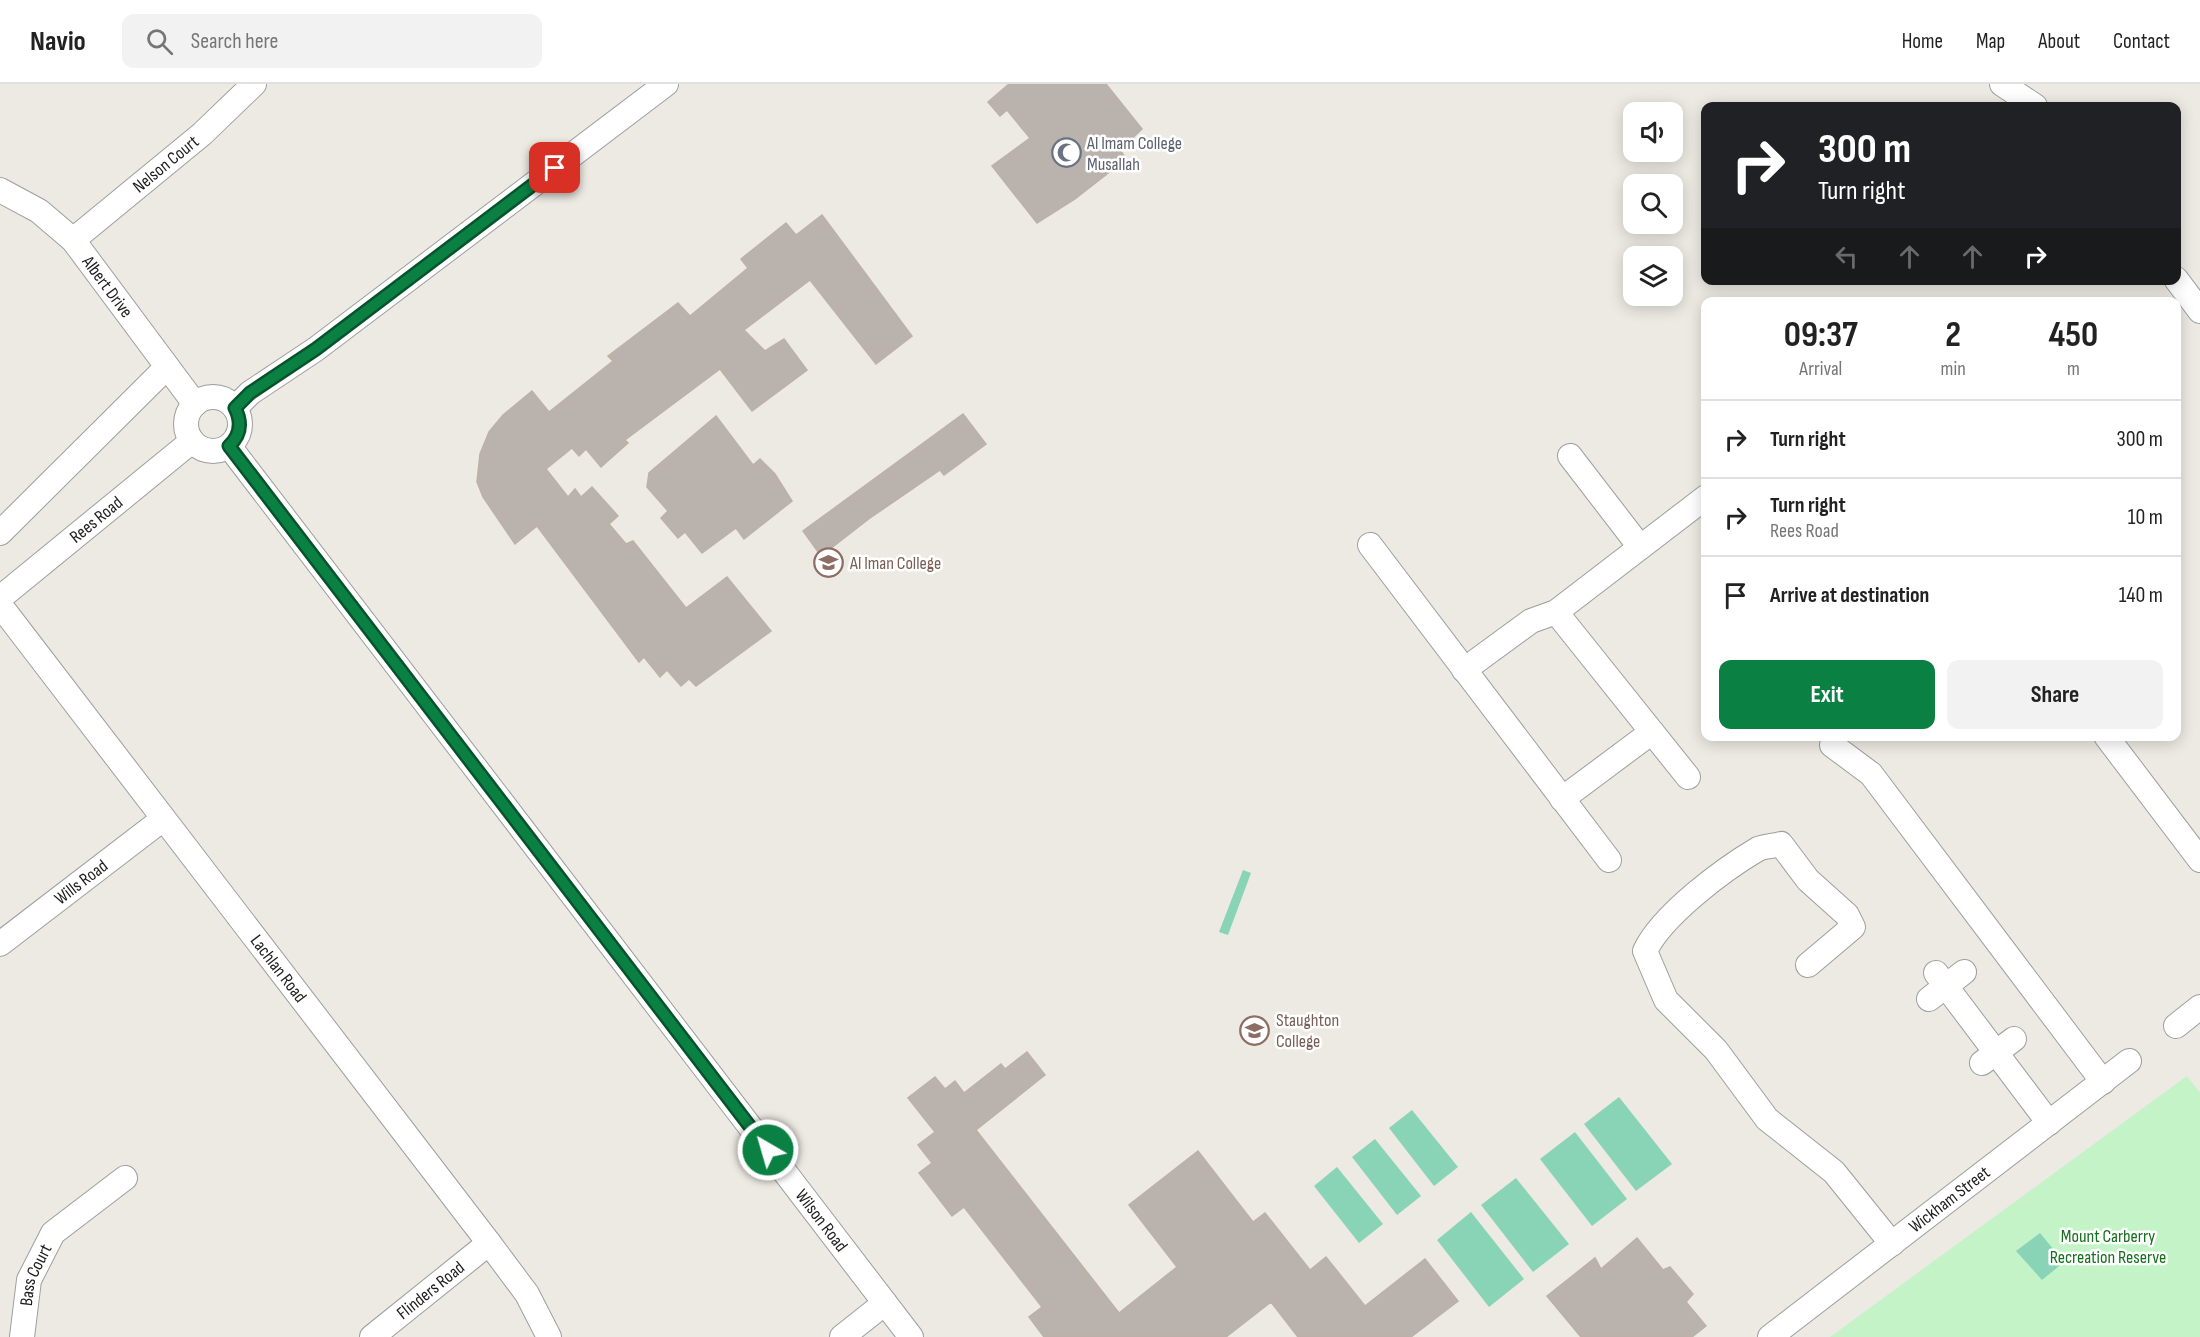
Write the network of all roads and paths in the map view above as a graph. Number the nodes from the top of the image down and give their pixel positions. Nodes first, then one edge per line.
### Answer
1 (666, 84) edge
2 (2002, 84) edge
3 (244, 87) edge
4 (2029, 102) edge
5 (0, 190) edge
6 (73, 240) junction
7 (2180, 285) edge
8 (2200, 311) edge
9 (167, 367) junction
10 (195, 404) junction
11 (235, 408) junction
12 (192, 441) junction
13 (229, 446) junction
14 (1570, 456) dead end
15 (1701, 501) edge
16 (0, 532) edge
17 (1370, 545) dead end
18 (1640, 547) junction
19 (0, 598) edge
20 (0, 605) edge
21 (1556, 612) junction
22 (1464, 670) junction
23 (1652, 732) junction
24 (2110, 741) edge
25 (1832, 745) dead end
26 (1688, 777) dead end
27 (1562, 799) junction
28 (163, 819) junction
29 (1609, 860) dead end
30 (2200, 860) edge
31 (0, 944) edge
32 (1808, 965) dead end
33 (1943, 983) dead end
34 (2200, 1007) edge
35 (2176, 1026) dead end
36 (2129, 1061) dead end
37 (2103, 1082) junction
38 (2049, 1124) junction
39 (125, 1178) dead end
40 (489, 1243) junction
41 (1892, 1244) junction
42 (885, 1303) junction
43 (22, 1337) edge
44 (372, 1337) edge
45 (549, 1337) edge
46 (842, 1337) edge
47 (910, 1337) edge
48 (1770, 1337) edge

1 - 11 street
2 - 4 street
3 - 6 street, Nelson Court
5 - 6 street, Albert Drive
6 - 9 street, Albert Drive
7 - 8 street
9 - 10 street, Albert Drive
9 - 16 street
10 - 11 street
10 - 12 street
11 - 13 street
12 - 13 street
12 - 19 street, Rees Road
13 - 42 street, Wilson Road
14 - 18 street
15 - 18 street
17 - 22 street
18 - 21 street
20 - 28 street, Lachlan Road
21 - 22 street
21 - 23 street
22 - 27 street
23 - 26 street
23 - 27 street
24 - 30 street
25 - 37 street
27 - 29 street
28 - 31 street, Wills Road
28 - 40 street, Lachlan Road
32 - 41 street
33 - 38 street
34 - 35 street
36 - 37 street, Wickham Street
37 - 38 street, Wickham Street
38 - 41 street, Wickham Street
39 - 43 street, Bass Court
40 - 44 street, Flinders Road
40 - 45 street, Lachlan Road
41 - 48 street, Wickham Street
42 - 46 street
42 - 47 street, Wilson Road

